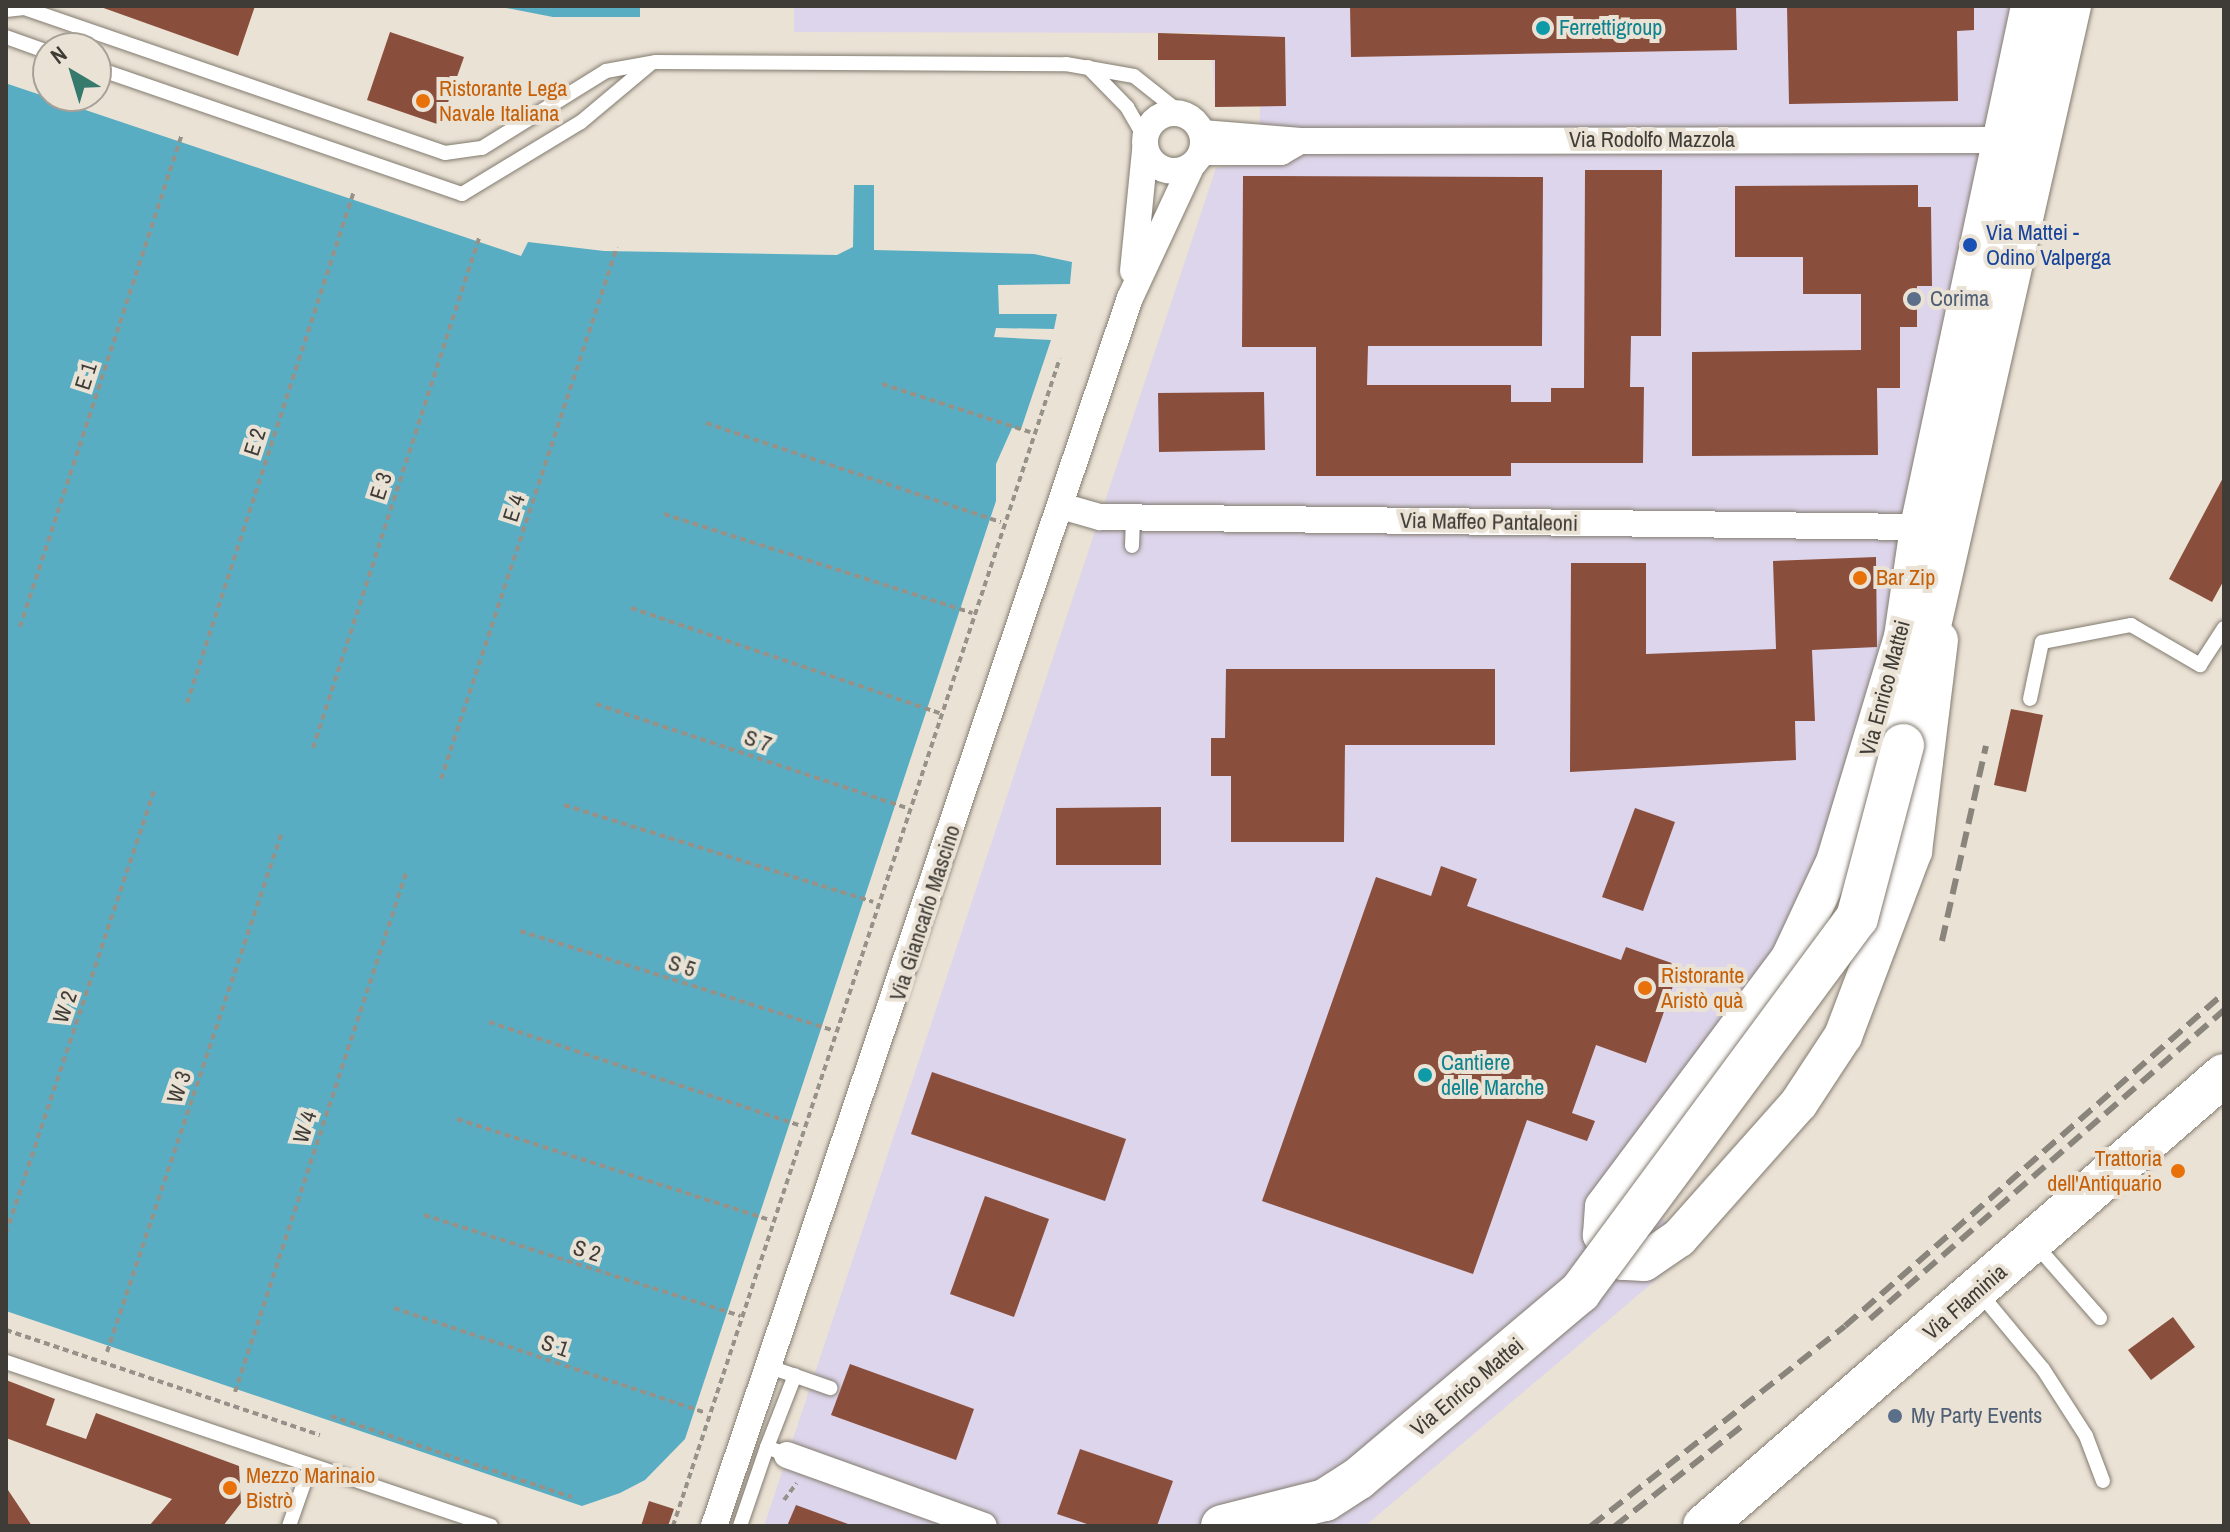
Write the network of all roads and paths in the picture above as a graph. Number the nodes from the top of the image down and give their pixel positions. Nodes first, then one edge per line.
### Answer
1 (2030, 6) edge
2 (2070, 6) edge
3 (6, 10) edge
4 (6, 37) edge
5 (32, 46) edge
6 (656, 62) junction
7 (1087, 67) junction
8 (112, 74) edge
9 (1182, 114) junction
10 (182, 134) dead end
11 (2003, 140) junction
12 (1145, 144) junction
13 (1198, 150) junction
14 (354, 191) dead end
15 (480, 235) dead end
16 (617, 247) dead end
17 (1130, 298) junction
18 (1060, 358) dead end
19 (882, 384) dead end
20 (706, 423) dead end
21 (1030, 432) dead end
22 (1061, 506) junction
23 (664, 514) dead end
24 (1133, 518) junction
25 (1001, 522) dead end
26 (1919, 527) junction
27 (1132, 546) dead end
28 (1942, 580) junction
29 (631, 608) dead end
30 (972, 613) dead end
31 (20, 627) dead end
32 (2224, 628) edge
33 (1903, 637) junction
34 (2030, 699) dead end
35 (187, 703) dead end
36 (596, 704) dead end
37 (940, 713) dead end
38 (1903, 745) junction
39 (313, 748) dead end
40 (441, 779) dead end
41 (154, 791) dead end
42 (564, 805) dead end
43 (909, 809) dead end
44 (282, 832) dead end
45 (406, 873) dead end
46 (873, 902) dead end
47 (520, 931) dead end
48 (489, 1022) dead end
49 (835, 1031) dead end
50 (2224, 1075) edge
51 (457, 1119) dead end
52 (801, 1126) dead end
53 (424, 1215) dead end
54 (767, 1219) dead end
55 (6, 1233) edge
56 (2034, 1243) junction
57 (1612, 1255) junction
58 (1978, 1291) junction
59 (394, 1308) dead end
60 (740, 1316) dead end
61 (2100, 1318) dead end
62 (6, 1330) edge
63 (107, 1352) dead end
64 (6, 1362) edge
65 (782, 1371) junction
66 (830, 1388) dead end
67 (235, 1392) dead end
68 (706, 1413) dead end
69 (331, 1416) dead end
70 (320, 1435) dead end
71 (777, 1451) junction
72 (310, 1466) junction
73 (2103, 1481) dead end
74 (572, 1497) dead end
75 (289, 1526) edge
76 (491, 1526) edge
77 (673, 1526) edge
78 (714, 1526) edge
79 (740, 1526) edge
80 (984, 1526) edge
81 (1222, 1526) edge
82 (1279, 1526) edge
83 (1704, 1526) edge

1 - 11 street, Via Enrico Mattei
2 - 28 main road, Via Enrico Mattei
3 - 6 lane
4 - 5 lane
6 - 7 lane
6 - 8 lane
7 - 9 lane
7 - 12 lane
9 - 12 street
9 - 13 street
10 - 31 path, E 1
11 - 13 street, Via Rodolfo Mazzola
11 - 26 street, Via Enrico Mattei
12 - 13 street
12 - 17 street, Via Giancarlo Mascino
13 - 17 street, Via Giancarlo Mascino
14 - 35 path, E 2
15 - 39 path, E 3
16 - 40 path, E 4
17 - 22 street, Via Giancarlo Mascino
18 - 77 path
19 - 21 path
20 - 25 path
22 - 24 street, Via Maffeo Pantaleoni
22 - 65 street, Via Giancarlo Mascino
23 - 30 path
24 - 26 street, Via Maffeo Pantaleoni
24 - 27 lane
26 - 33 street, Via Enrico Mattei
28 - 38 main road, Via Enrico Mattei
28 - 57 street, Via Enrico Mattei
29 - 37 path
32 - 34 lane
33 - 38 main road
33 - 57 street, Via Enrico Mattei
36 - 43 path, S 7
38 - 81 main road, Via Enrico Mattei, bridge
41 - 55 path, W 2
42 - 46 path
44 - 63 path, W 3
45 - 67 path, W 4
47 - 49 path, S 5
48 - 52 path
50 - 56 main road, Via Flaminia
51 - 54 path
53 - 60 path, S 2
56 - 58 main road, Via Flaminia
56 - 61 lane
57 - 82 street, Via Enrico Mattei
58 - 73 lane
58 - 83 main road, Via Flaminia
59 - 68 path, S 1
62 - 70 path
64 - 72 lane
65 - 66 lane
65 - 71 lane
65 - 78 street, Via Giancarlo Mascino
69 - 74 path
71 - 79 lane
71 - 80 street
72 - 75 lane
72 - 76 lane

